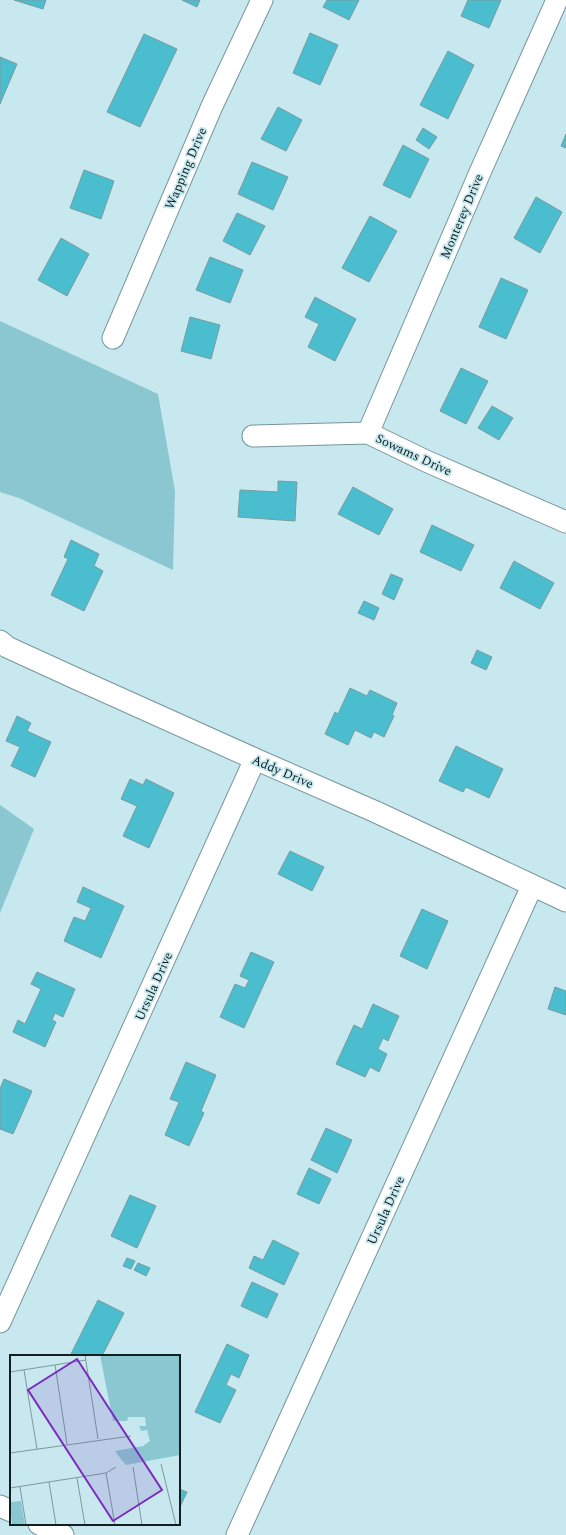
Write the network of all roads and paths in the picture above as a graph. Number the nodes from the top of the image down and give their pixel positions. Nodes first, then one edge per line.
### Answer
1 (262, 0) edge
2 (557, 0) edge
3 (112, 338) dead end
4 (368, 433) junction
5 (253, 436) dead end
6 (566, 522) edge
7 (0, 641) edge
8 (255, 759) junction
9 (532, 886) junction
10 (566, 901) edge
11 (0, 1322) edge
12 (0, 1506) edge
13 (10, 1511) edge
14 (41, 1525) edge
15 (63, 1535) edge
16 (237, 1535) edge

1 - 3 street, Wapping Drive
2 - 4 street, Monterey Drive
4 - 5 street, Sowams Drive
4 - 6 street, Sowams Drive
7 - 8 street, Addy Drive
8 - 9 street, Addy Drive
8 - 11 street, Ursula Drive
9 - 10 street, Addy Drive
9 - 16 street, Ursula Drive
12 - 13 street
14 - 15 street

